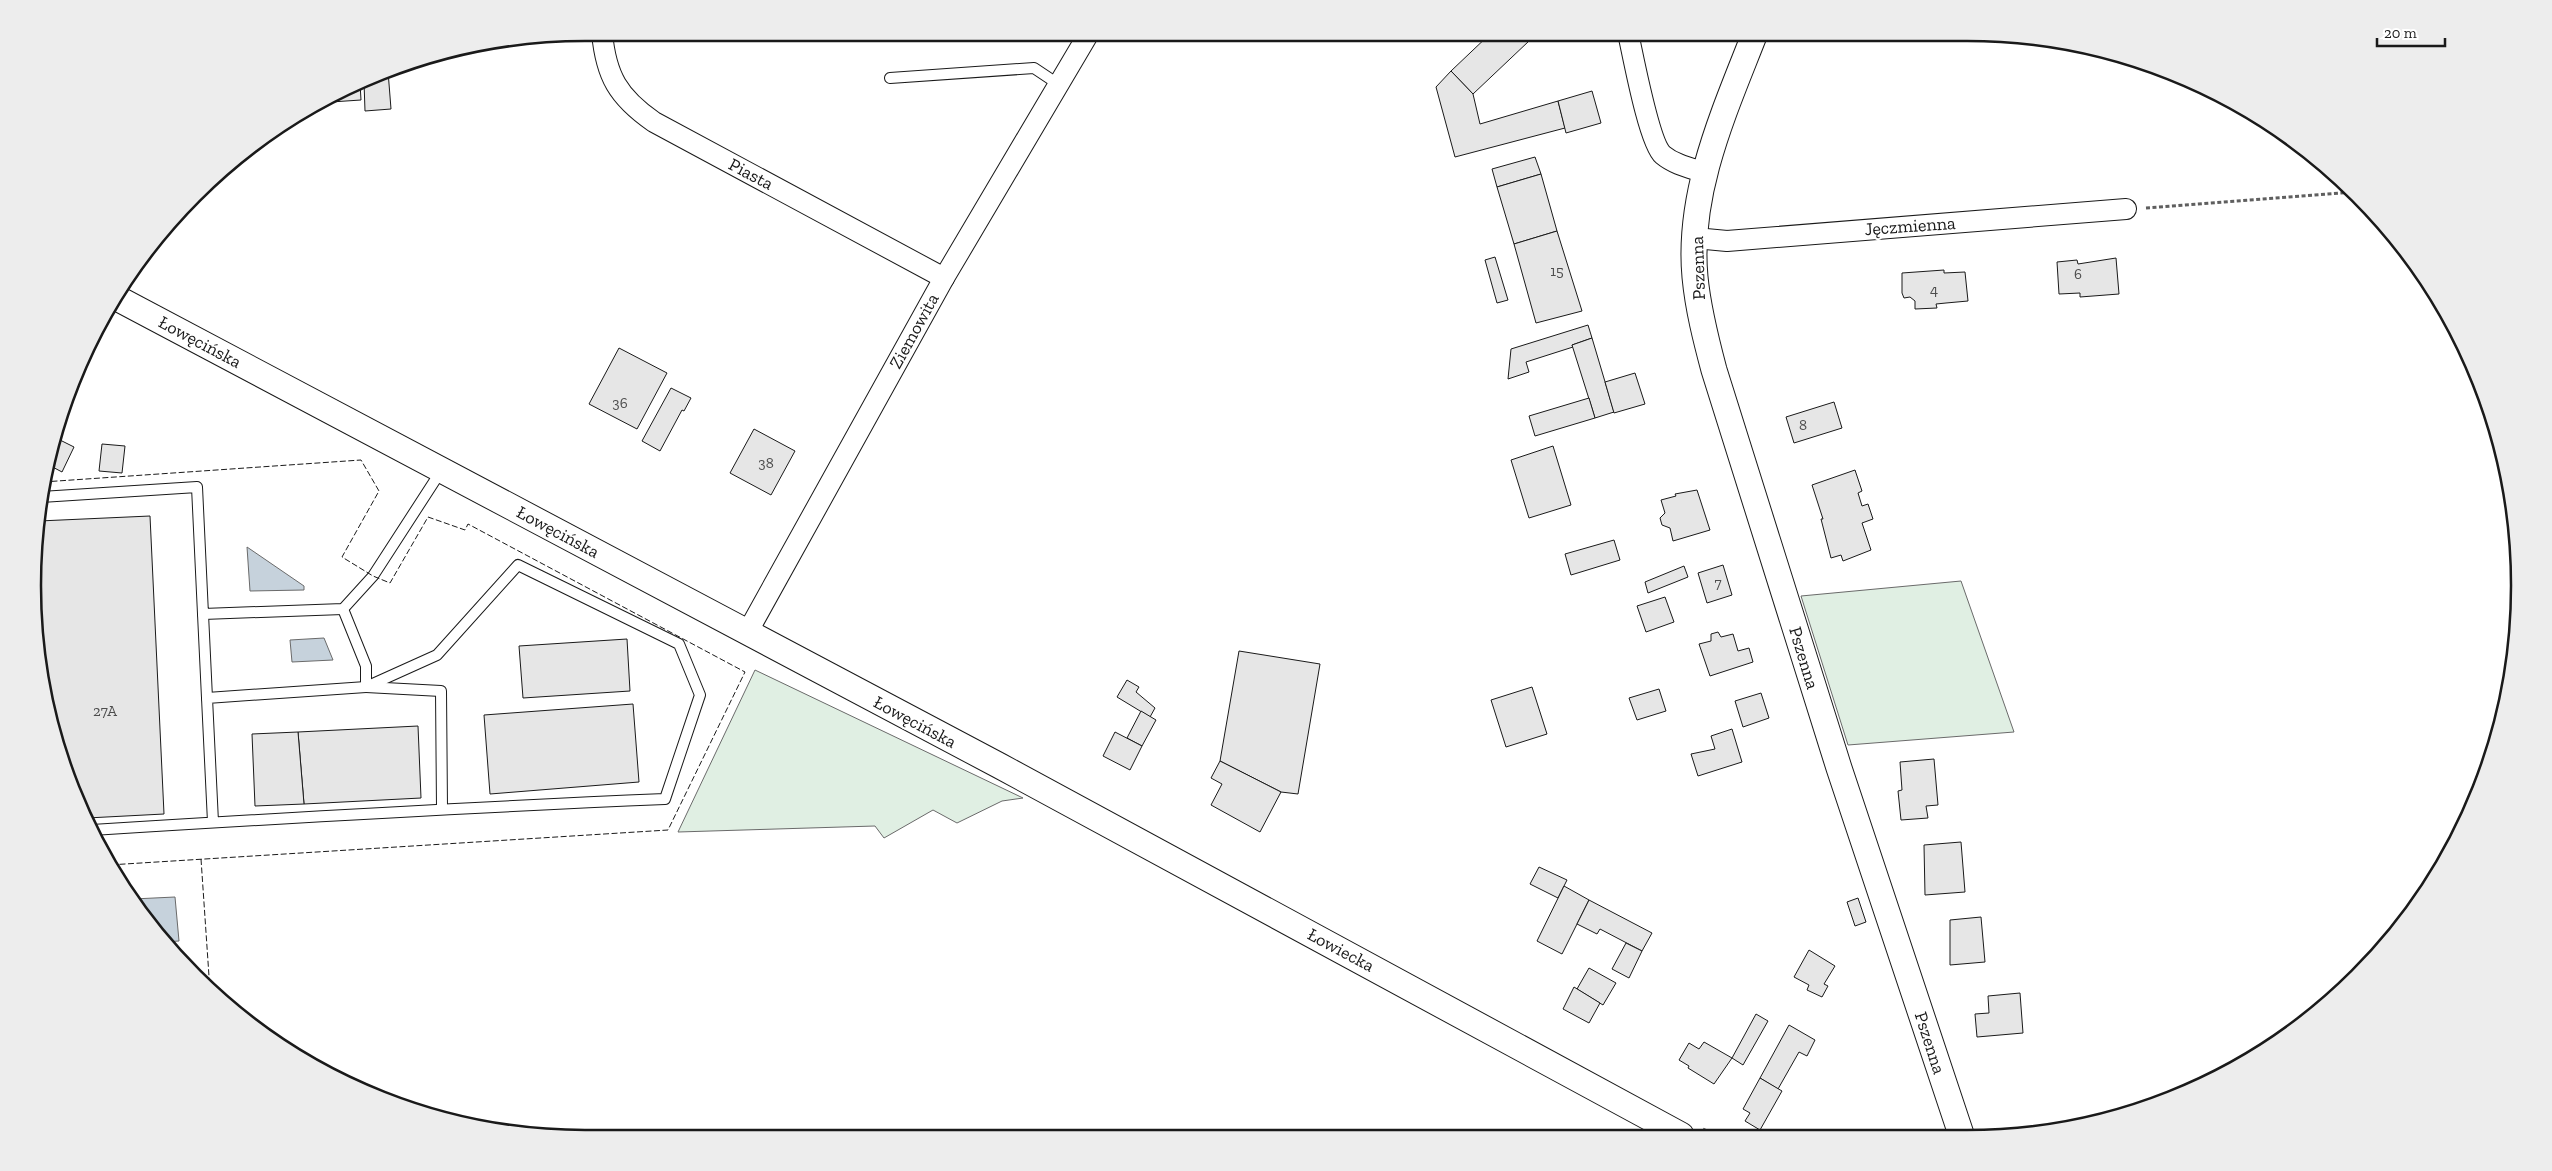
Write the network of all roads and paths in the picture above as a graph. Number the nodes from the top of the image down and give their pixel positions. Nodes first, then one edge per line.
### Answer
1 (603, 41) edge
2 (1084, 41) edge
3 (1630, 41) edge
4 (1751, 41) edge
5 (890, 78) dead end
6 (1058, 84) junction
7 (1706, 173) junction
8 (2343, 193) edge
9 (2126, 210) joint
10 (1695, 238) junction
11 (944, 278) junction
12 (122, 301) edge
13 (441, 470) junction
14 (49, 496) edge
15 (343, 609) junction
16 (203, 614) junction
17 (747, 633) junction
18 (366, 686) junction
19 (207, 698) junction
20 (1000, 766) joint
21 (442, 808) junction
22 (213, 822) junction
23 (99, 830) edge
24 (1672, 1130) edge
25 (1960, 1130) edge

1 - 11 street, Piasta
2 - 6 street, Ziemowita
3 - 7 street
4 - 7 street, Pszenna
5 - 6 lane
6 - 11 street, Ziemowita
7 - 10 street, Pszenna
8 - 9 path
9 - 10 street, Jęczmienna
10 - 25 street, Pszenna
11 - 17 street, Ziemowita
12 - 13 street, Łowęcińska
13 - 15 lane
13 - 17 street, Łowęcińska
14 - 16 lane
15 - 16 lane
15 - 18 lane
16 - 19 lane
17 - 20 street, Łowęcińska
18 - 19 lane
18 - 21 lane
18 - 21 lane
19 - 22 lane
20 - 24 street, Łowiecka
21 - 22 lane
22 - 23 lane

